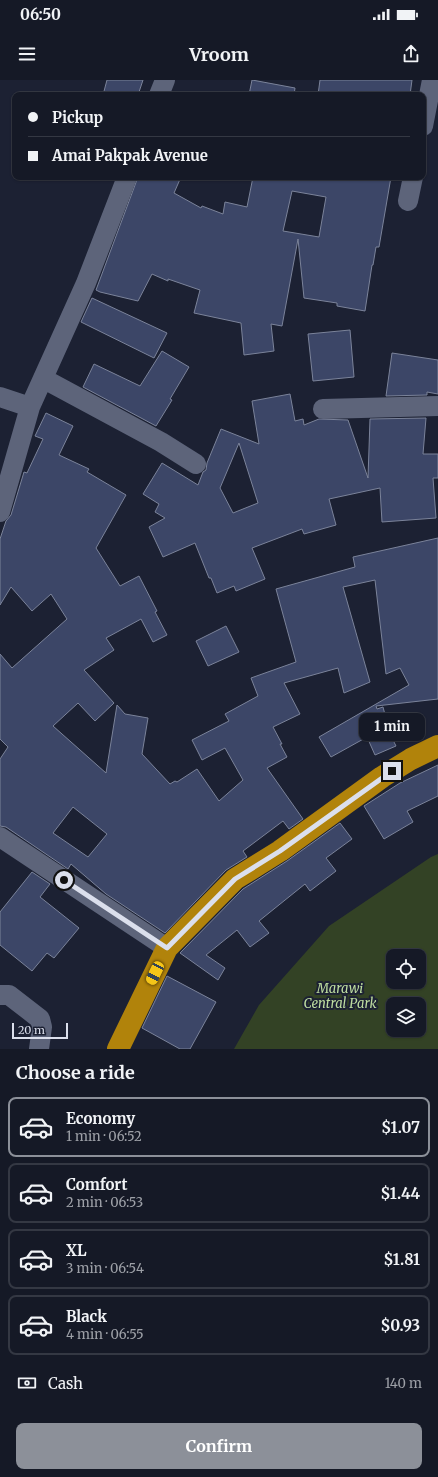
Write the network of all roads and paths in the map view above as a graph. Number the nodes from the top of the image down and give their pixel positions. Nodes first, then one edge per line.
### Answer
1 (165, 80) edge
2 (432, 80) edge
3 (160, 92) edge
4 (426, 111) edge
5 (126, 180) edge
6 (412, 180) edge
7 (408, 201) dead end
8 (44, 379) junction
9 (0, 397) edge
10 (438, 406) edge
11 (30, 407) junction
12 (323, 409) dead end
13 (196, 464) dead end
14 (0, 512) edge
15 (438, 746) edge
16 (0, 837) edge
17 (167, 948) junction
18 (0, 995) edge
19 (40, 1049) edge
20 (118, 1049) edge

1 - 3 street
2 - 4 street
5 - 8 street
6 - 7 street
8 - 11 street
8 - 13 street
9 - 11 street
10 - 12 street
11 - 14 street
15 - 17 highway
16 - 17 street
17 - 20 highway
18 - 19 street

